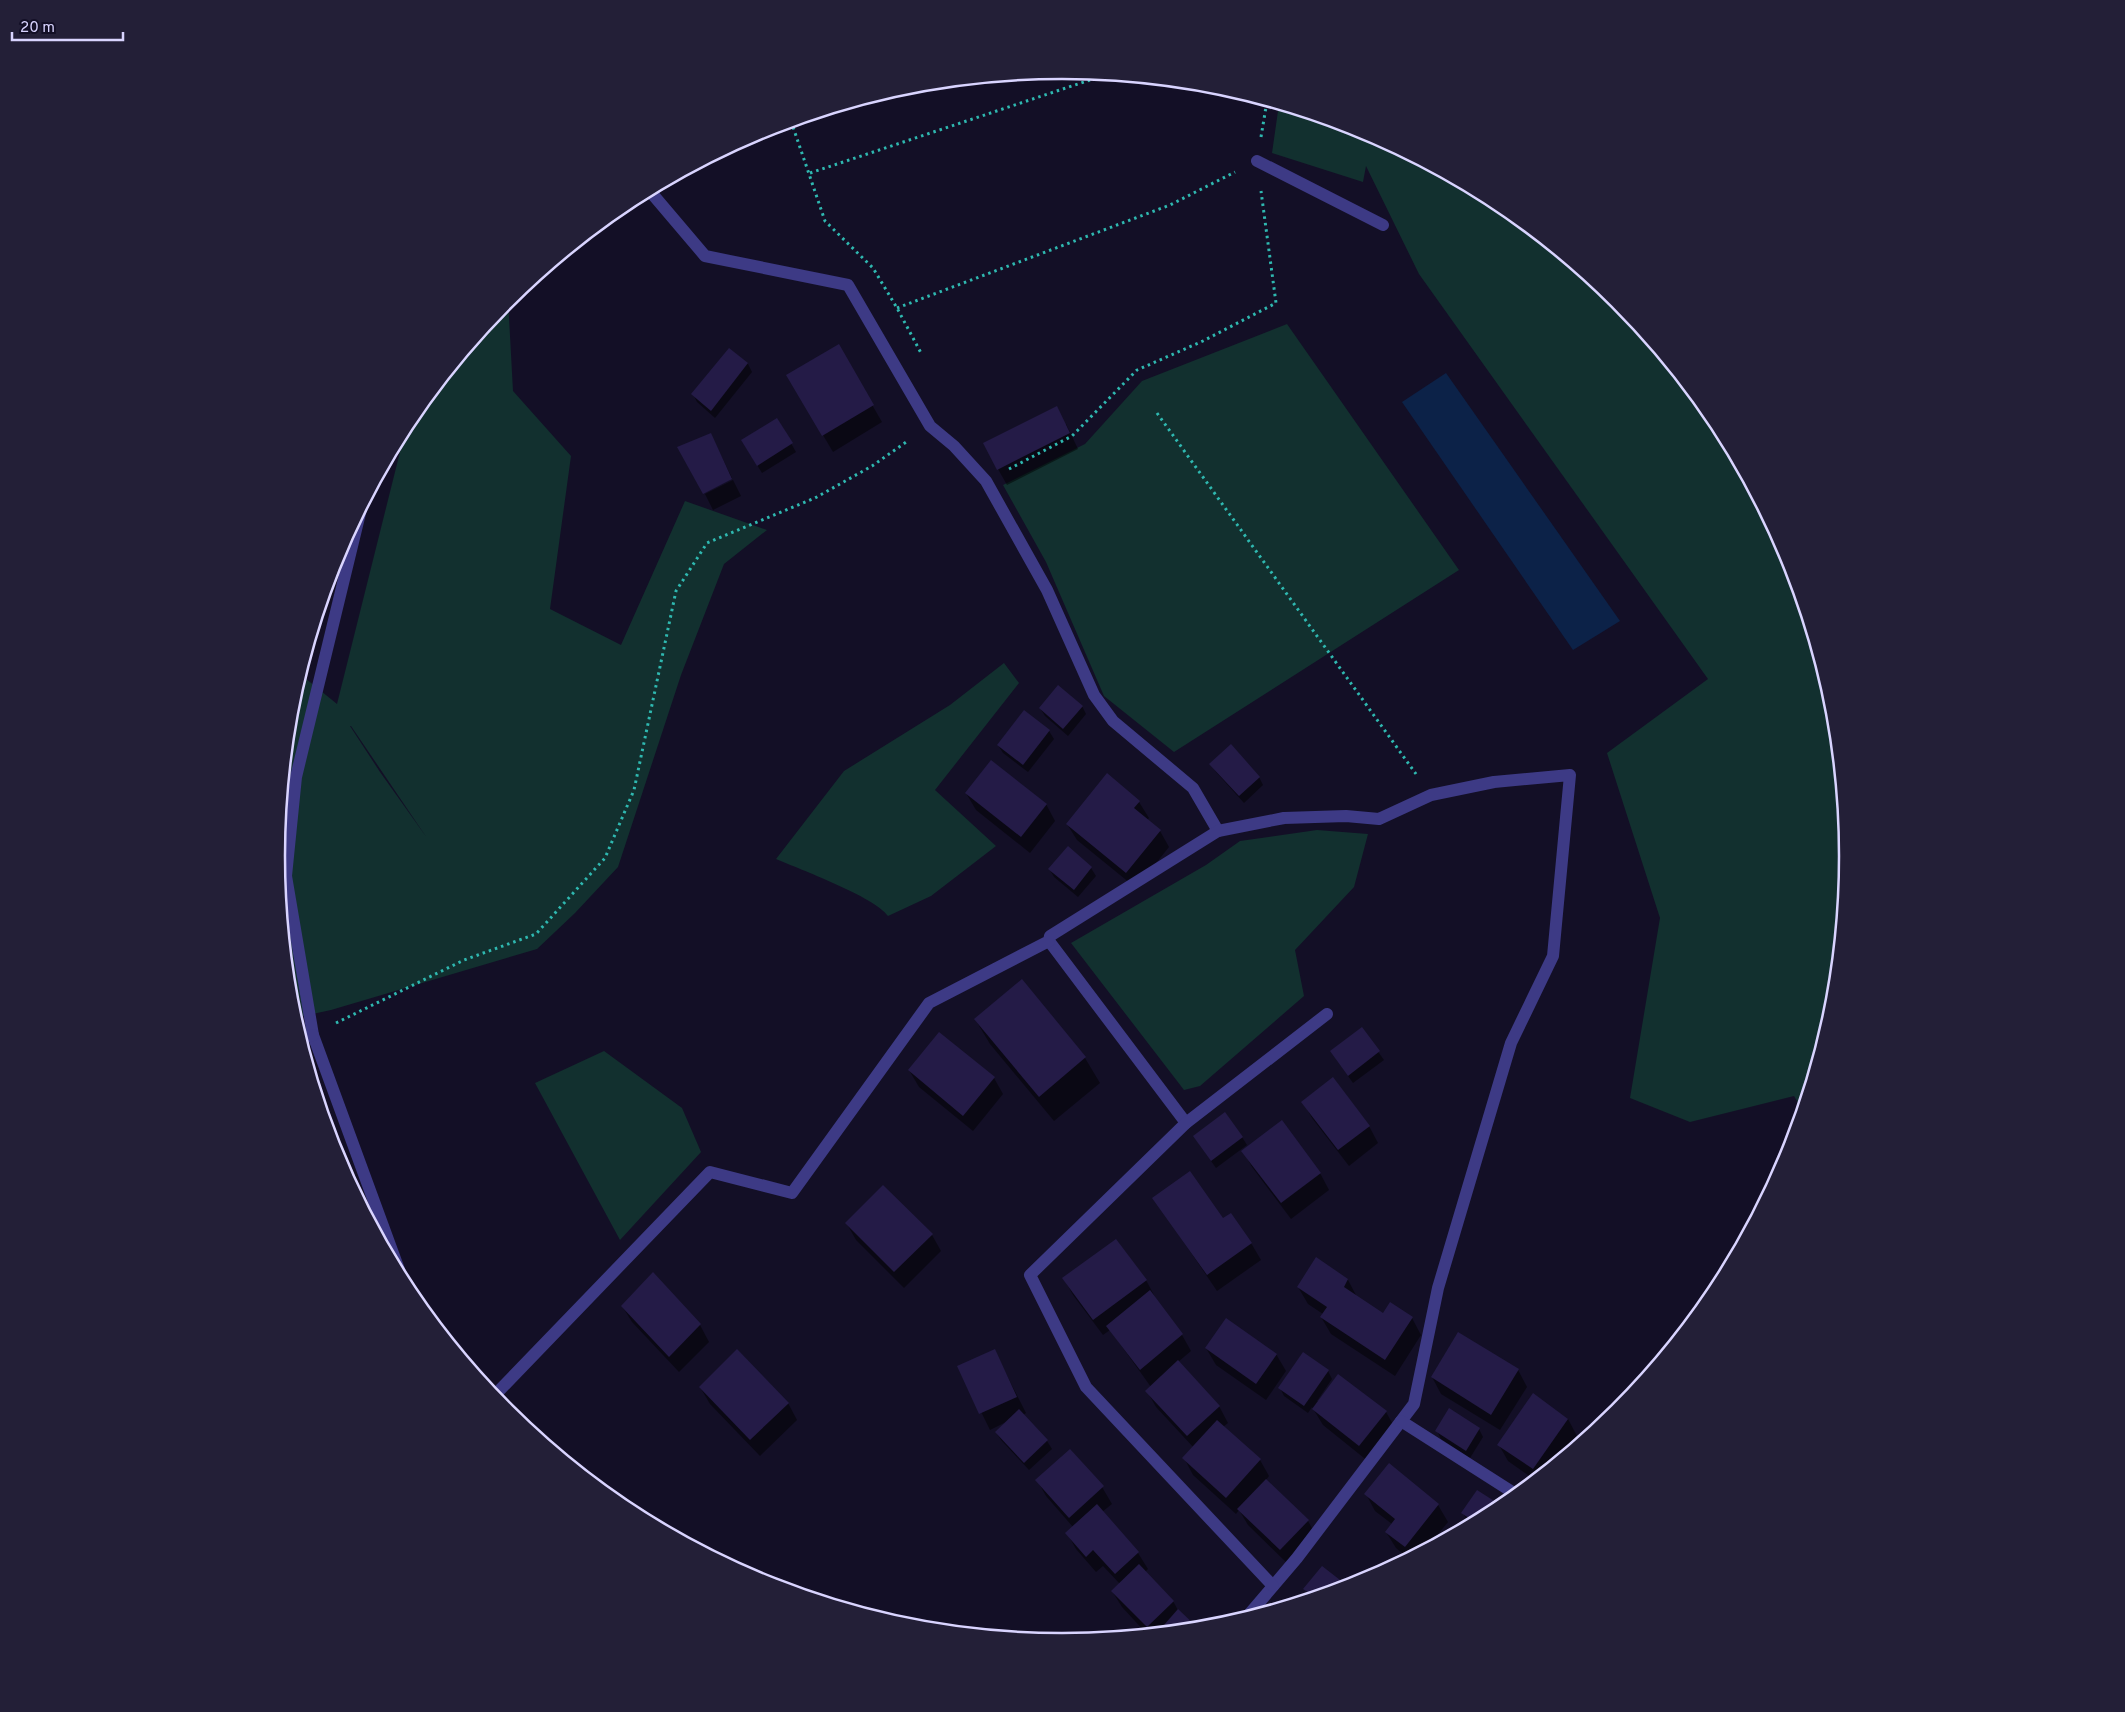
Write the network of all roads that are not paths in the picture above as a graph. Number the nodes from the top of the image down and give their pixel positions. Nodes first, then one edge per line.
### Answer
1 (1256, 161) road end
2 (654, 196) edge
3 (1383, 225) dead end
4 (355, 535) edge
5 (1218, 831) junction
6 (1049, 941) junction
7 (1327, 1014) dead end
8 (307, 1037) edge
9 (1186, 1124) junction
10 (388, 1244) edge
11 (499, 1391) edge
12 (1402, 1421) junction
13 (1510, 1491) edge
14 (1273, 1586) junction
15 (1253, 1609) edge

1 - 3 street
2 - 5 street
4 - 8 street
5 - 6 street
5 - 12 street
6 - 9 street
6 - 11 street
7 - 9 street
8 - 10 street
9 - 14 street
12 - 13 street
12 - 14 street
14 - 15 street

